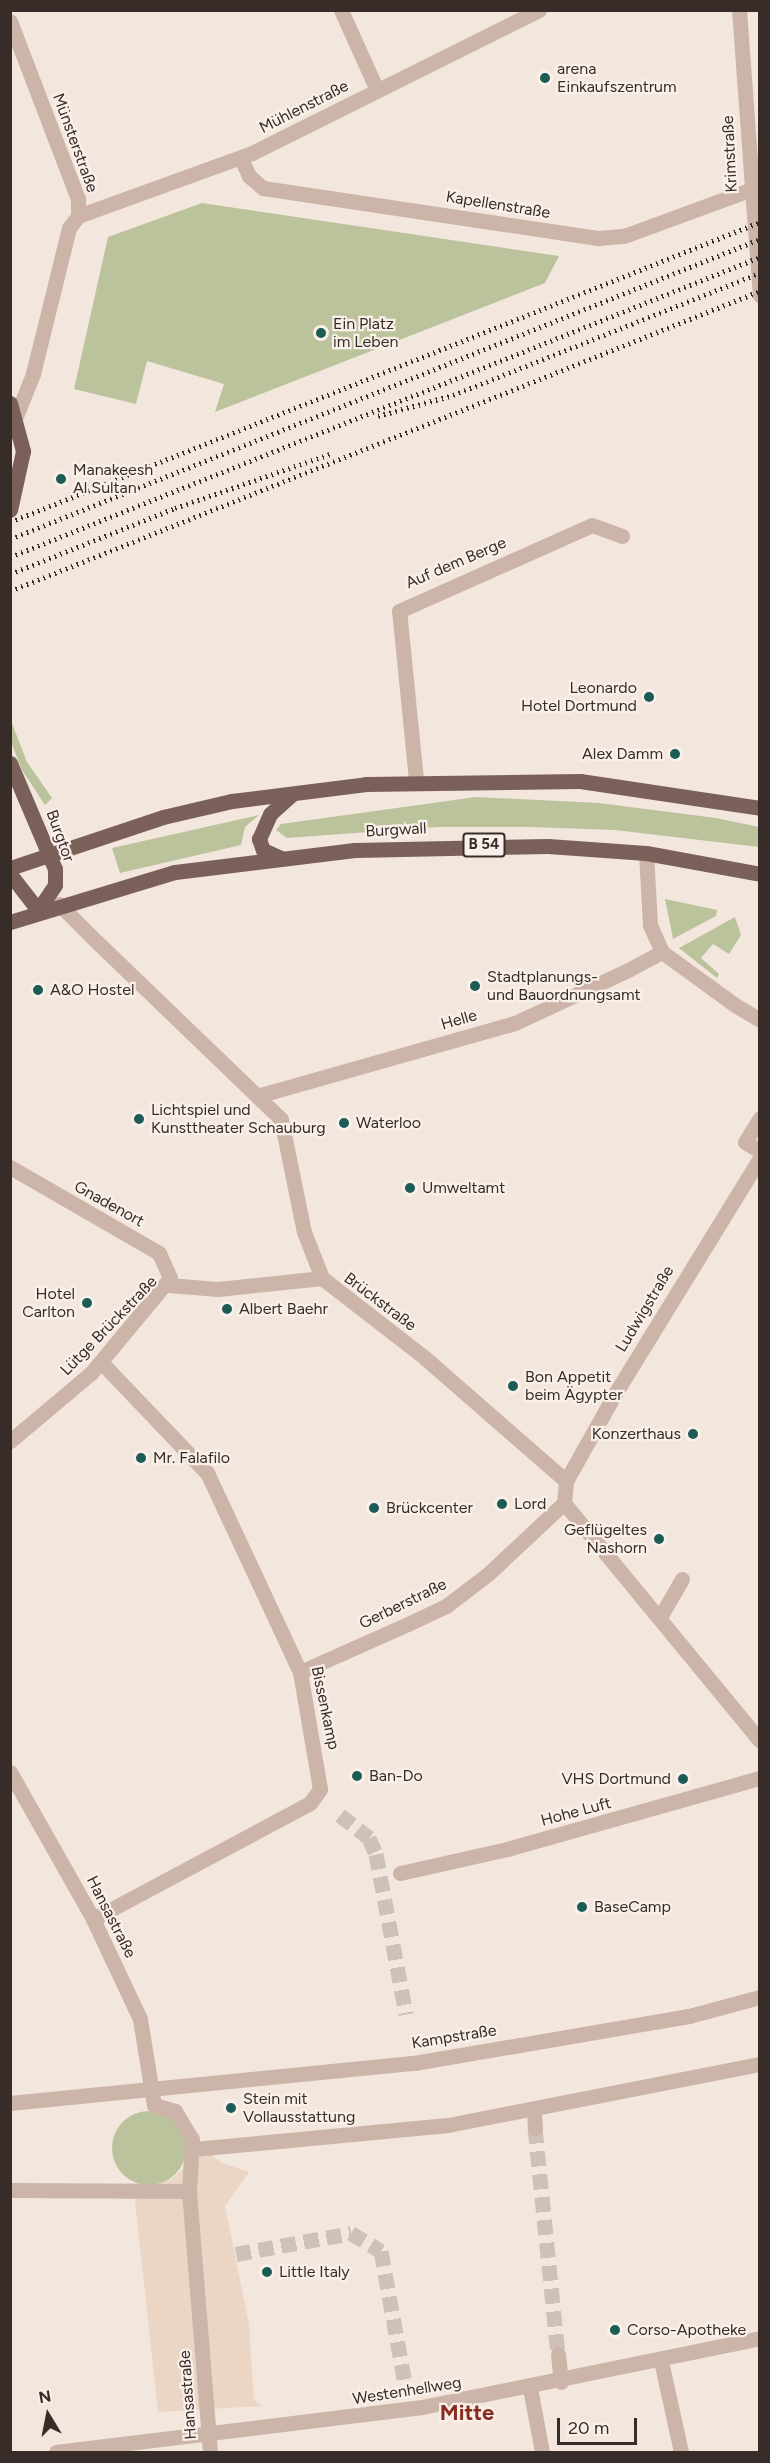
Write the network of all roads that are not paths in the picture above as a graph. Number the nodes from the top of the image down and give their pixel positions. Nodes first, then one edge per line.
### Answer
1 (341, 10) edge
2 (539, 10) edge
3 (739, 10) edge
4 (10, 21) edge
5 (377, 90) junction
6 (242, 158) junction
7 (755, 188) edge
8 (78, 216) junction
9 (759, 295) edge
10 (13, 410) edge
11 (10, 510) edge
12 (622, 536) dead end
13 (10, 763) edge
14 (416, 780) junction
15 (292, 794) junction
16 (759, 808) edge
17 (646, 853) junction
18 (49, 855) junction
19 (281, 858) junction
20 (10, 868) edge
21 (759, 873) edge
22 (10, 874) edge
23 (58, 904) junction
24 (38, 910) junction
25 (10, 922) edge
26 (662, 952) junction
27 (759, 1020) edge
28 (257, 1096) junction
29 (759, 1118) edge
30 (759, 1151) edge
31 (759, 1158) edge
32 (10, 1167) edge
33 (755, 1175) edge
34 (322, 1278) junction
35 (168, 1285) junction
36 (101, 1362) junction
37 (10, 1441) edge
38 (566, 1481) junction
39 (564, 1503) junction
40 (682, 1579) dead end
41 (660, 1617) junction
42 (300, 1672) junction
43 (759, 1741) edge
44 (10, 1772) edge
45 (759, 1778) edge
46 (400, 1873) dead end
47 (93, 1919) junction
48 (759, 1997) edge
49 (759, 2064) edge
50 (151, 2090) junction
51 (10, 2103) edge
52 (534, 2111) junction
53 (536, 2128) tunnel mouth
54 (194, 2149) junction
55 (10, 2190) edge
56 (189, 2191) junction
57 (759, 2337) edge
58 (558, 2354) tunnel mouth
59 (661, 2361) junction
60 (561, 2382) junction
61 (530, 2388) junction
62 (209, 2435) junction
63 (56, 2452) edge
64 (210, 2452) edge
65 (542, 2452) edge
66 (681, 2452) edge

1 - 5 street
2 - 5 street, Mühlenstraße
3 - 7 street, Krimstraße
4 - 8 street, Münsterstraße
5 - 6 street, Mühlenstraße
6 - 7 street, Kapellenstraße
6 - 8 street, Mühlenstraße
7 - 9 street, Krimstraße
8 - 10 street, Münsterstraße
10 - 11 main road
12 - 14 street, Auf dem Berge
13 - 18 main road, Burgtor
14 - 15 main road
14 - 16 main road
15 - 18 main road
15 - 19 main road
17 - 19 main road, Burgwall / B 54
17 - 21 main road, Burgwall / B 54
17 - 26 street
18 - 20 main road
18 - 24 main road, Burgtor
19 - 23 main road, Burgwall / B 54
22 - 24 main road
23 - 24 main road, Burgwall / B 54
23 - 28 street, Brückstraße
24 - 25 main road, B 54
26 - 27 street
26 - 28 street, Helle
28 - 34 street, Brückstraße
29 - 30 street
31 - 33 street, Ludwigstraße
32 - 35 street, Gnadenort
33 - 38 street, Ludwigstraße
34 - 35 street, Lütge Brückstraße
34 - 38 street, Brückstraße
35 - 36 street, Lütge Brückstraße
36 - 37 street, Lütge Brückstraße
36 - 42 street, Bissenkamp
38 - 39 street
39 - 41 street
39 - 42 street, Gerberstraße
40 - 41 street
41 - 43 street
42 - 47 street, Bissenkamp
44 - 47 street, Hansastraße
45 - 46 street, Hohe Luft
47 - 50 street, Hansastraße
48 - 50 street, Kampstraße
49 - 52 street
50 - 51 street, Kampstraße
50 - 54 street
52 - 53 street
52 - 54 street
54 - 56 street
55 - 56 street
56 - 62 street, Hansastraße
57 - 59 street, Westenhellweg
58 - 60 street
59 - 60 street, Westenhellweg
59 - 66 street
60 - 61 street, Westenhellweg
61 - 62 street, Westenhellweg
61 - 65 street
62 - 63 street, Westenhellweg
62 - 64 street, Hansastraße

